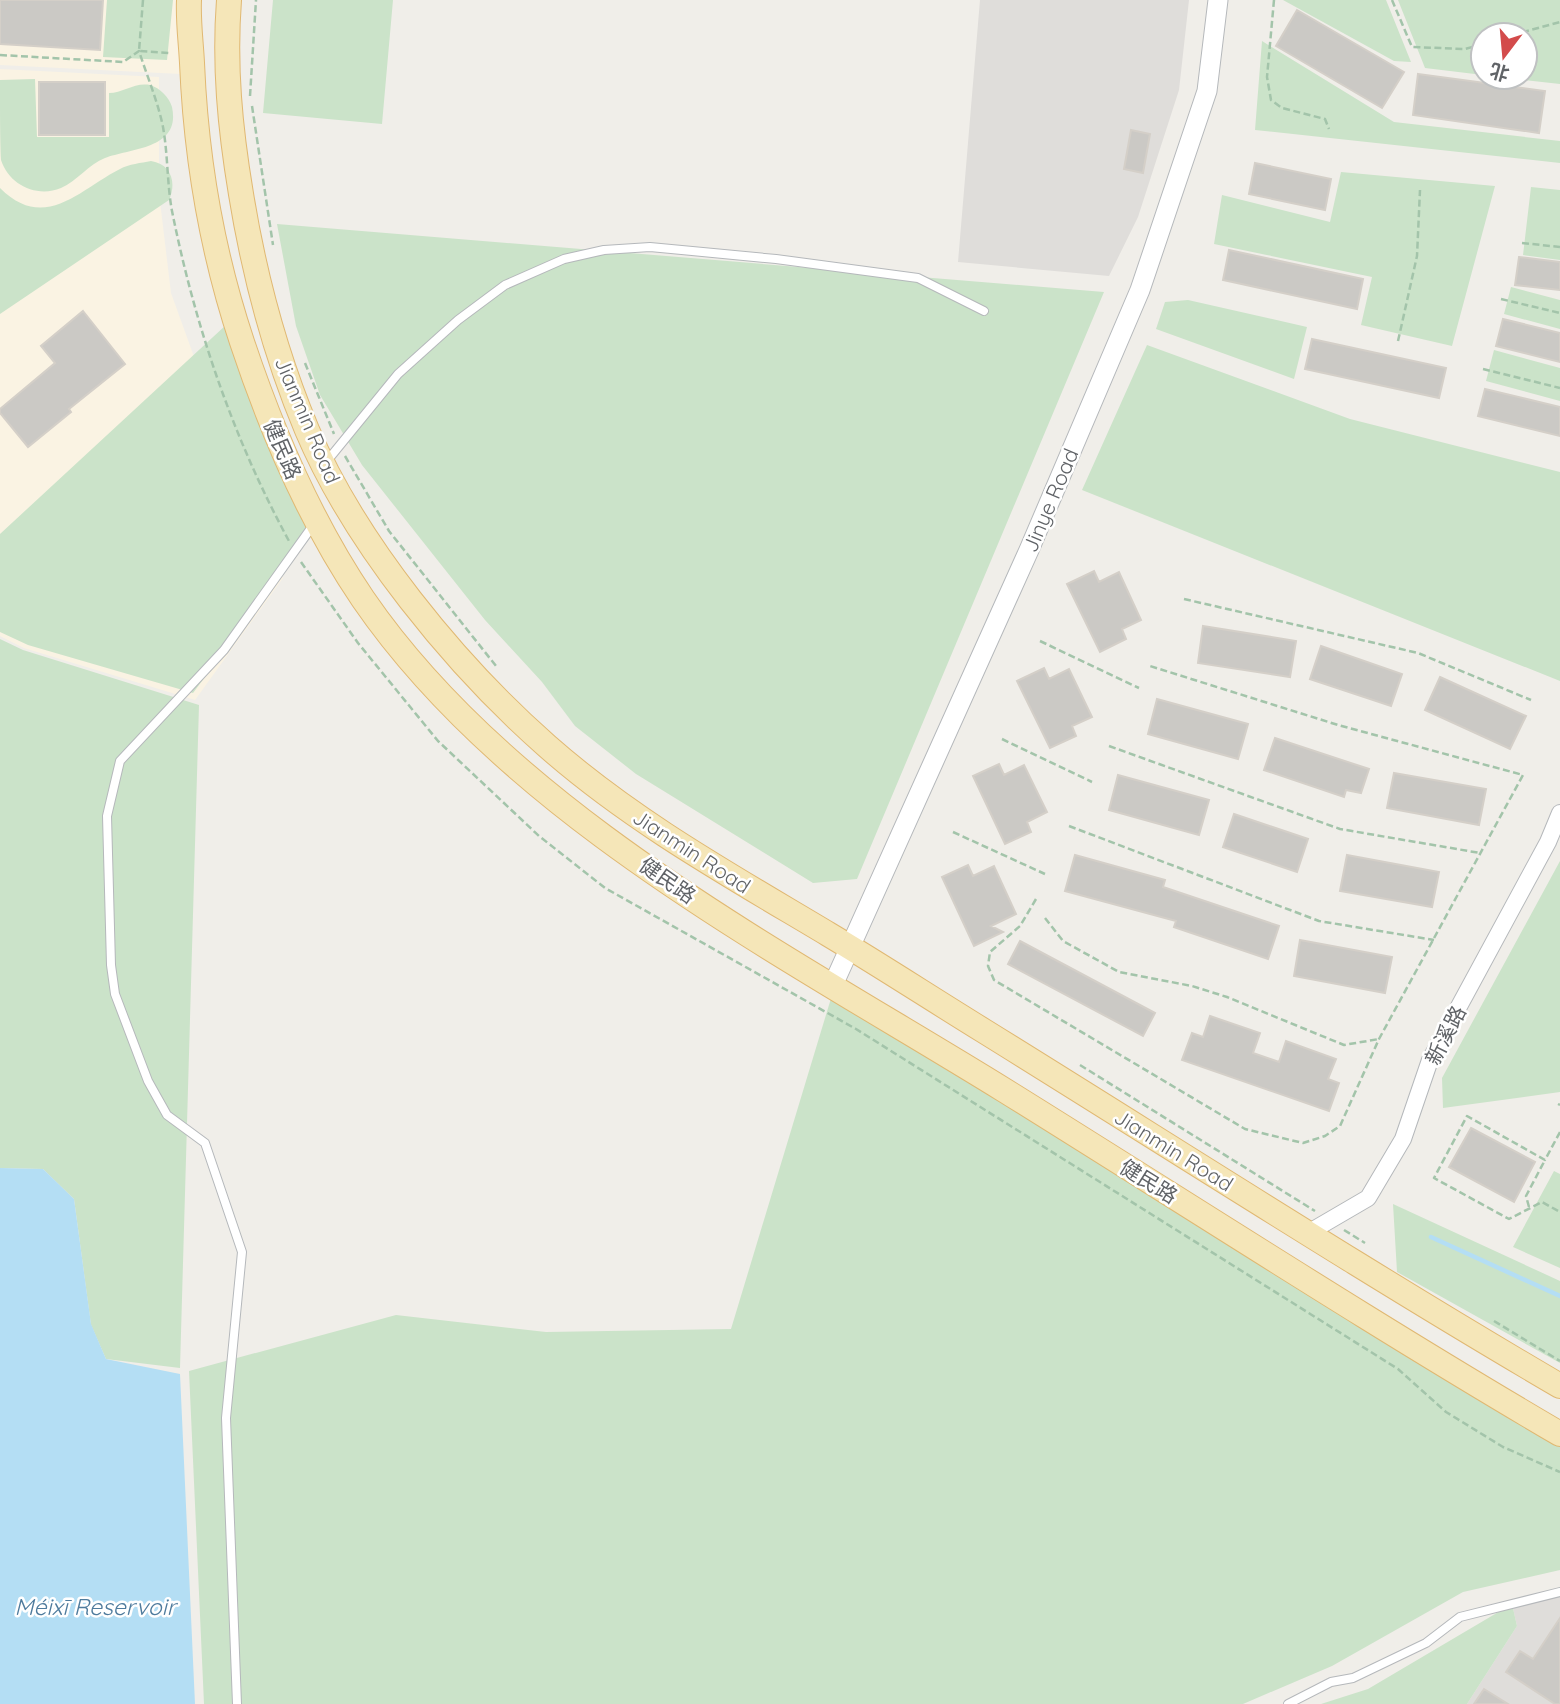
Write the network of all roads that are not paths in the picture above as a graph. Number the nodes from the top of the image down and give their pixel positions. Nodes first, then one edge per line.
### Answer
1 (189, 0) edge
2 (229, 0) edge
3 (1218, 0) edge
4 (984, 311) dead end
5 (332, 455) junction
6 (316, 521) junction
7 (1560, 813) edge
8 (850, 948) junction
9 (833, 985) junction
10 (1308, 1233) junction
11 (1560, 1386) edge
12 (1560, 1434) edge
13 (1560, 1592) edge
14 (237, 1704) edge
15 (1288, 1704) edge

1 - 6 main road, 健民路
2 - 5 main road, Jianmin Road
3 - 8 street, Jinye Road
4 - 5 lane
5 - 8 main road, Jianmin Road
6 - 9 main road, 健民路
6 - 14 lane
7 - 10 street, 新溪路
8 - 9 street, Jinye Road
8 - 10 main road, Jianmin Road
9 - 12 main road, 健民路
10 - 11 main road, Jianmin Road
13 - 15 lane

